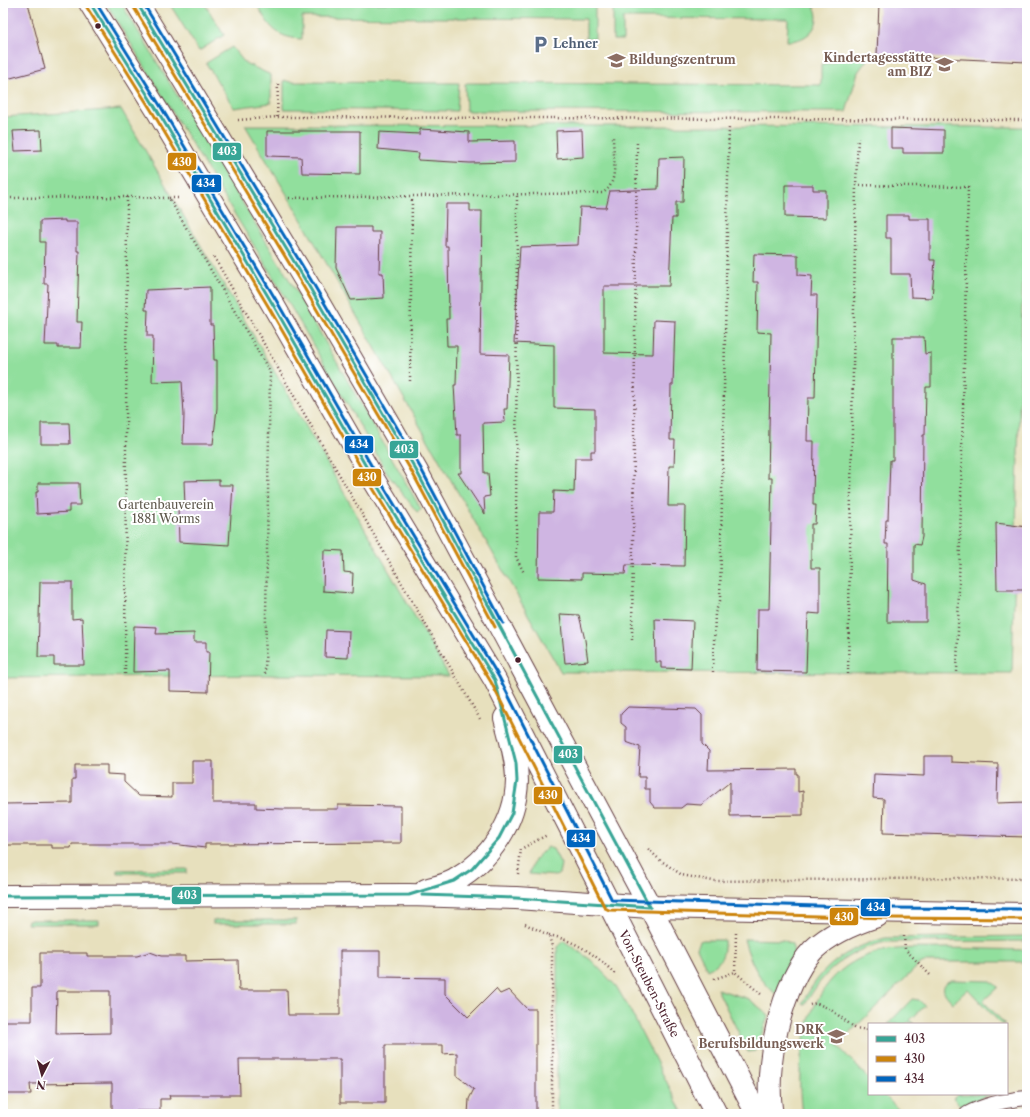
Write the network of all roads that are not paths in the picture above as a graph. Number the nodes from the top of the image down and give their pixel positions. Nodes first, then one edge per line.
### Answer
1 (90, 3) edge
2 (137, 3) edge
3 (495, 680) junction
4 (409, 895) junction
5 (3, 896) edge
6 (609, 905) junction
7 (650, 907) junction
8 (888, 913) junction
9 (1027, 914) edge
10 (1024, 1095) edge
11 (716, 1114) edge
12 (757, 1114) edge
13 (772, 1114) edge
14 (967, 1114) edge

1 - 3 street, Von-Steuben-Straße
2 - 7 street
3 - 4 street
3 - 6 street, Von-Steuben-Straße
4 - 5 street
4 - 6 street
6 - 7 street
6 - 11 street, Von-Steuben-Straße
7 - 8 street
7 - 12 street
8 - 9 street
8 - 13 street
10 - 14 lane

